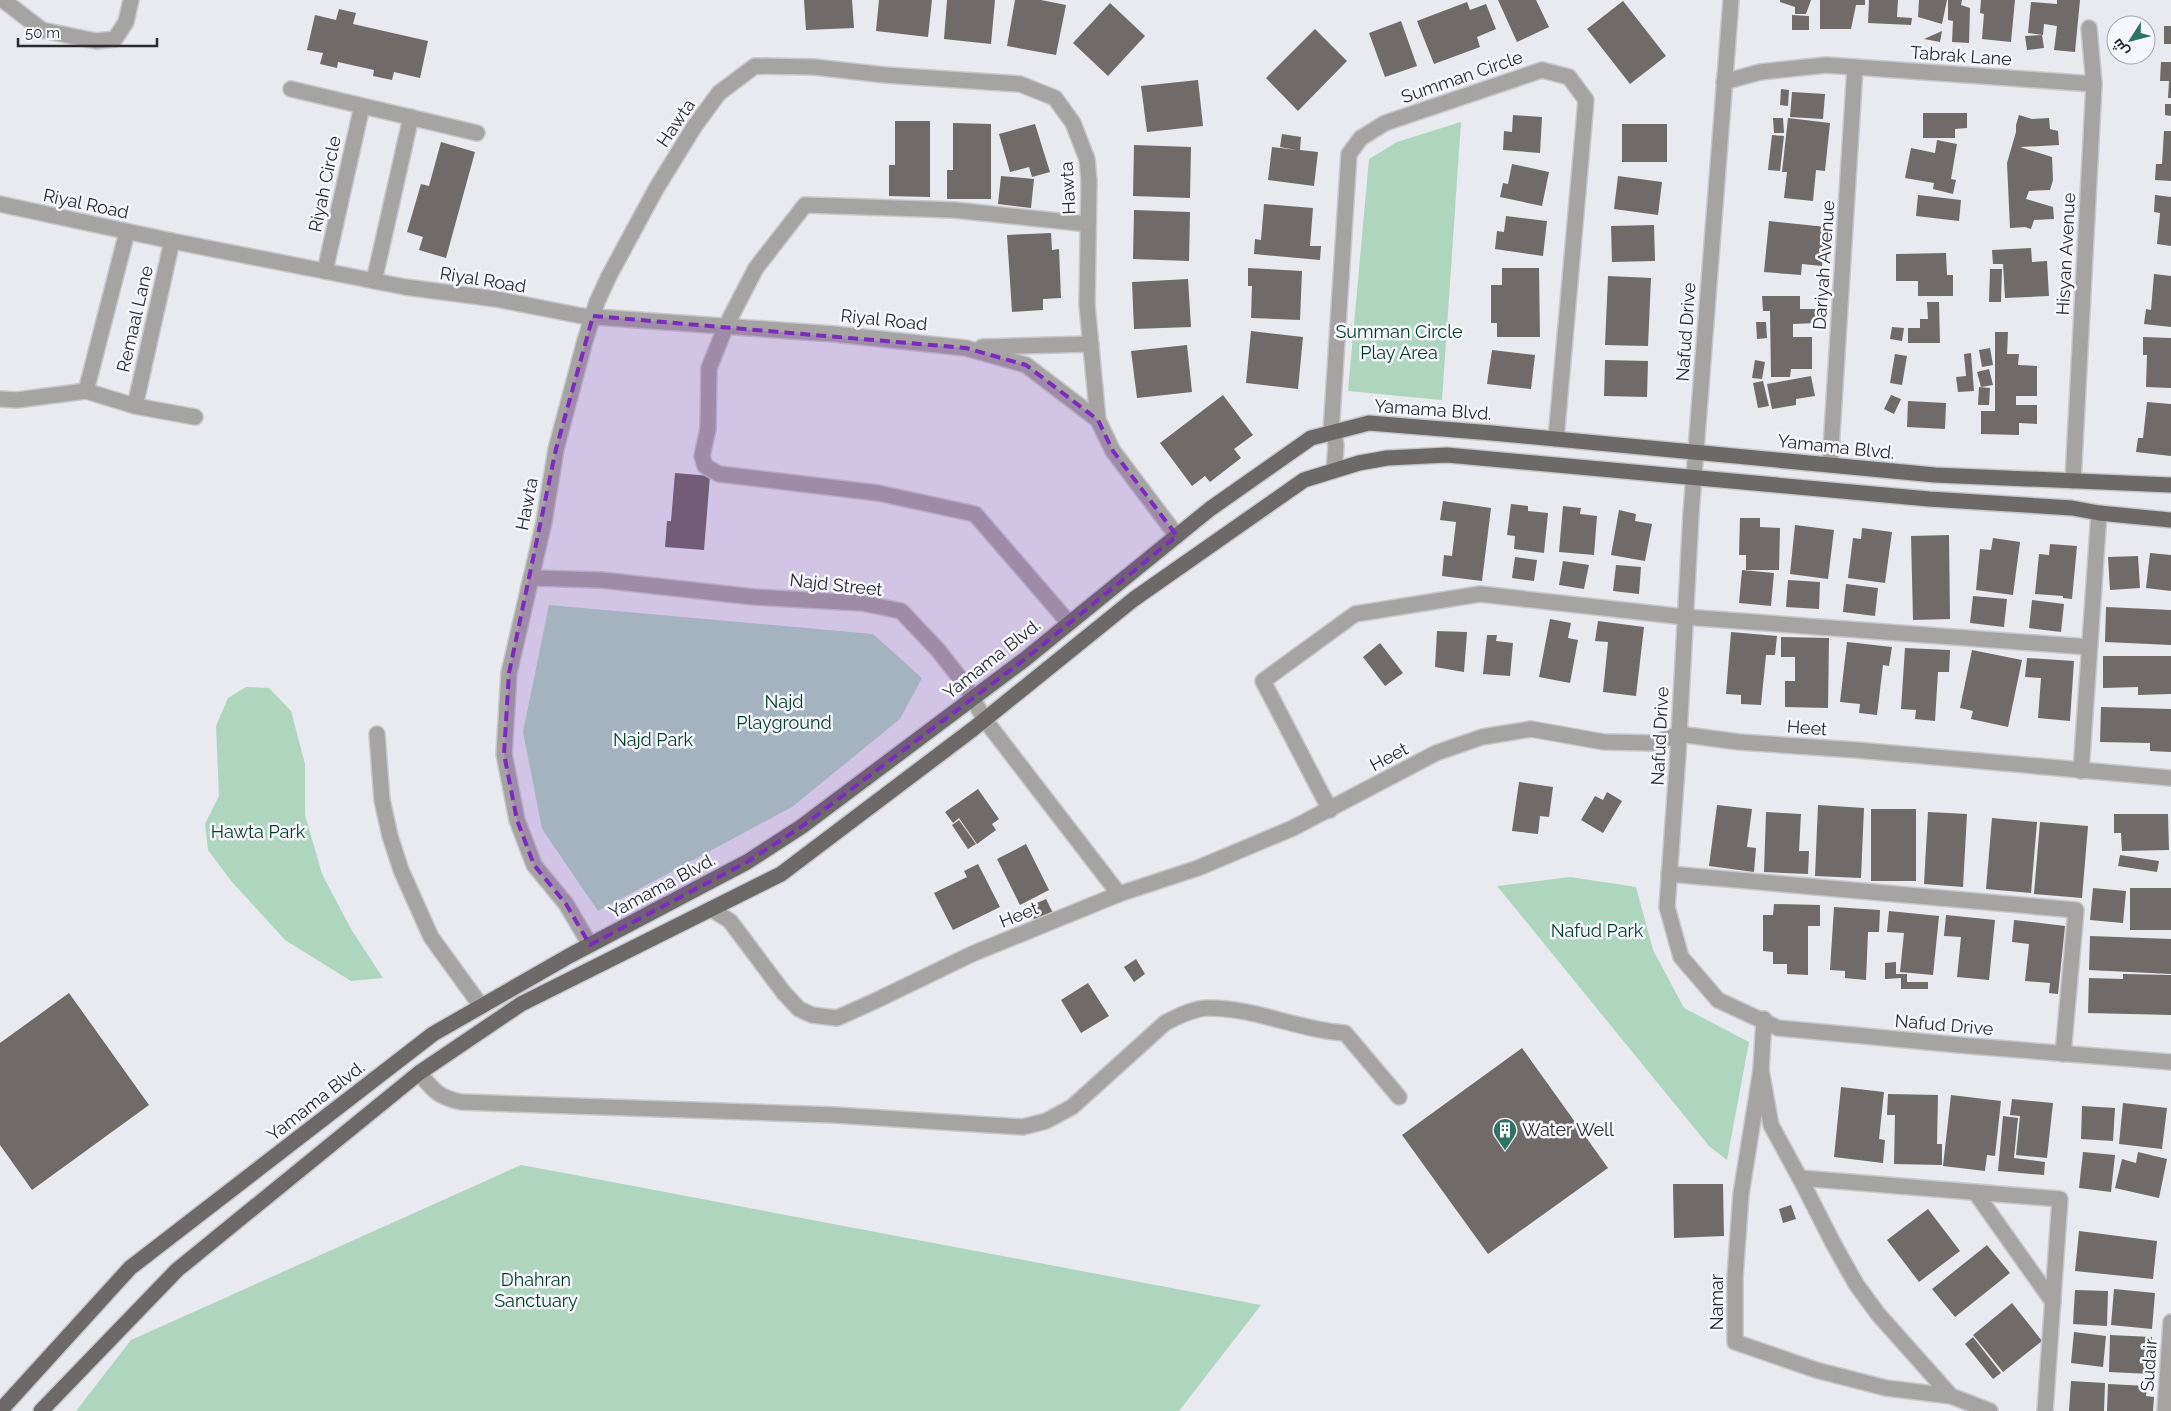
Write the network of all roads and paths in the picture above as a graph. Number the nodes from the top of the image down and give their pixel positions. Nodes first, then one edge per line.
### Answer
1 (3, 0) edge
2 (131, 0) edge
3 (1731, 0) edge
4 (2089, 28) dead end
5 (1855, 67) junction
6 (1724, 82) junction
7 (2094, 84) junction
8 (291, 89) dead end
9 (362, 106) junction
10 (411, 117) junction
11 (478, 133) dead end
12 (0, 204) edge
13 (1088, 224) junction
14 (127, 232) junction
15 (172, 241) junction
16 (325, 270) junction
17 (374, 281) junction
18 (593, 316) junction
19 (726, 326) junction
20 (1091, 344) junction
21 (966, 348) junction
22 (86, 391) junction
23 (0, 399) edge
24 (135, 406) junction
25 (195, 417) dead end
26 (1098, 420) junction
27 (1332, 433) junction
28 (1556, 438) junction
29 (1696, 452) junction
30 (1830, 465) junction
31 (1334, 470) junction
32 (1693, 478) junction
33 (2073, 481) junction
34 (2171, 485) edge
35 (2099, 513) junction
36 (2171, 520) edge
37 (1177, 536) junction
38 (531, 578) junction
39 (1685, 617) junction
40 (1069, 623) junction
41 (2089, 647) junction
42 (972, 698) junction
43 (985, 720) junction
44 (377, 734) dead end
45 (1679, 734) junction
46 (2081, 771) junction
47 (2171, 778) edge
48 (1330, 810) junction
49 (1669, 874) junction
50 (1119, 894) junction
51 (711, 909) junction
52 (590, 945) junction
53 (481, 1006) junction
54 (1764, 1020) junction
55 (2063, 1054) junction
56 (2171, 1062) edge
57 (1761, 1070) junction
58 (419, 1073) junction
59 (1399, 1097) dead end
60 (1800, 1178) junction
61 (1975, 1192) junction
62 (2053, 1302) junction
63 (2171, 1322) edge
64 (1951, 1396) junction
65 (0, 1411) edge
66 (41, 1411) edge
67 (1990, 1411) edge
68 (2045, 1411) edge
69 (2165, 1411) edge

1 - 2 street
3 - 6 street, Nafud Drive
4 - 7 street, Hisyan Avenue
5 - 6 street, Tabrak Lane
5 - 7 street, Tabrak Lane
5 - 30 street, Dariyah Avenue
6 - 29 street, Nafud Drive
7 - 33 street, Hisyan Avenue
8 - 9 street
9 - 10 street
9 - 16 street, Riyah Circle
10 - 11 street
10 - 17 street
12 - 14 street, Riyal Road
13 - 18 street, Hawta
13 - 19 street
13 - 20 street, Hawta
14 - 15 street, Riyal Road
14 - 22 street, Remaal Lane
15 - 16 street, Riyal Road
15 - 24 street, Remaal Lane
16 - 17 street, Riyal Road
17 - 18 street, Riyal Road
18 - 19 street, Riyal Road
18 - 38 street, Hawta
19 - 21 street, Riyal Road
19 - 40 street
20 - 21 street, Riyal Road
20 - 26 street, Hawta
21 - 26 street, Riyal Road
22 - 23 street
22 - 24 street
24 - 25 street
26 - 37 street, Hawta
27 - 28 main road, Yamama Blvd.
27 - 28 street, Summan Circle
27 - 31 street, Summan Circle
27 - 37 main road, Yamama Blvd.
28 - 29 main road, Yamama Blvd.
29 - 30 main road, Yamama Blvd.
29 - 32 street, Nafud Drive
30 - 33 main road, Yamama Blvd.
31 - 32 main road
31 - 43 main road
32 - 35 main road
32 - 39 street, Nafud Drive
33 - 34 main road, Yamama Blvd.
35 - 36 main road
35 - 41 street
37 - 40 main road, Yamama Blvd.
38 - 42 street, Najd Street
38 - 52 street, Hawta
39 - 41 street
39 - 45 street, Nafud Drive
39 - 48 street
40 - 42 main road, Yamama Blvd.
41 - 46 street
42 - 43 street, Najd Street
42 - 52 main road, Yamama Blvd.
43 - 50 street, Najd Street
43 - 51 main road
44 - 53 street
45 - 46 street, Heet
45 - 48 street, Heet
45 - 49 street, Nafud Drive
46 - 47 street, Heet
48 - 50 street, Heet
49 - 54 street, Nafud Drive
49 - 55 street
50 - 51 street, Heet
51 - 58 main road
52 - 53 main road, Yamama Blvd.
53 - 65 main road, Yamama Blvd.
54 - 55 street, Nafud Drive
54 - 57 street, Namar
55 - 56 street, Nafud Drive
57 - 60 street, Namar
57 - 64 street, Namar
58 - 59 street
58 - 66 main road
60 - 61 street
60 - 64 street, Namar
61 - 62 street
61 - 62 street
62 - 68 street
63 - 69 street, Sudair
64 - 67 street, Namar

